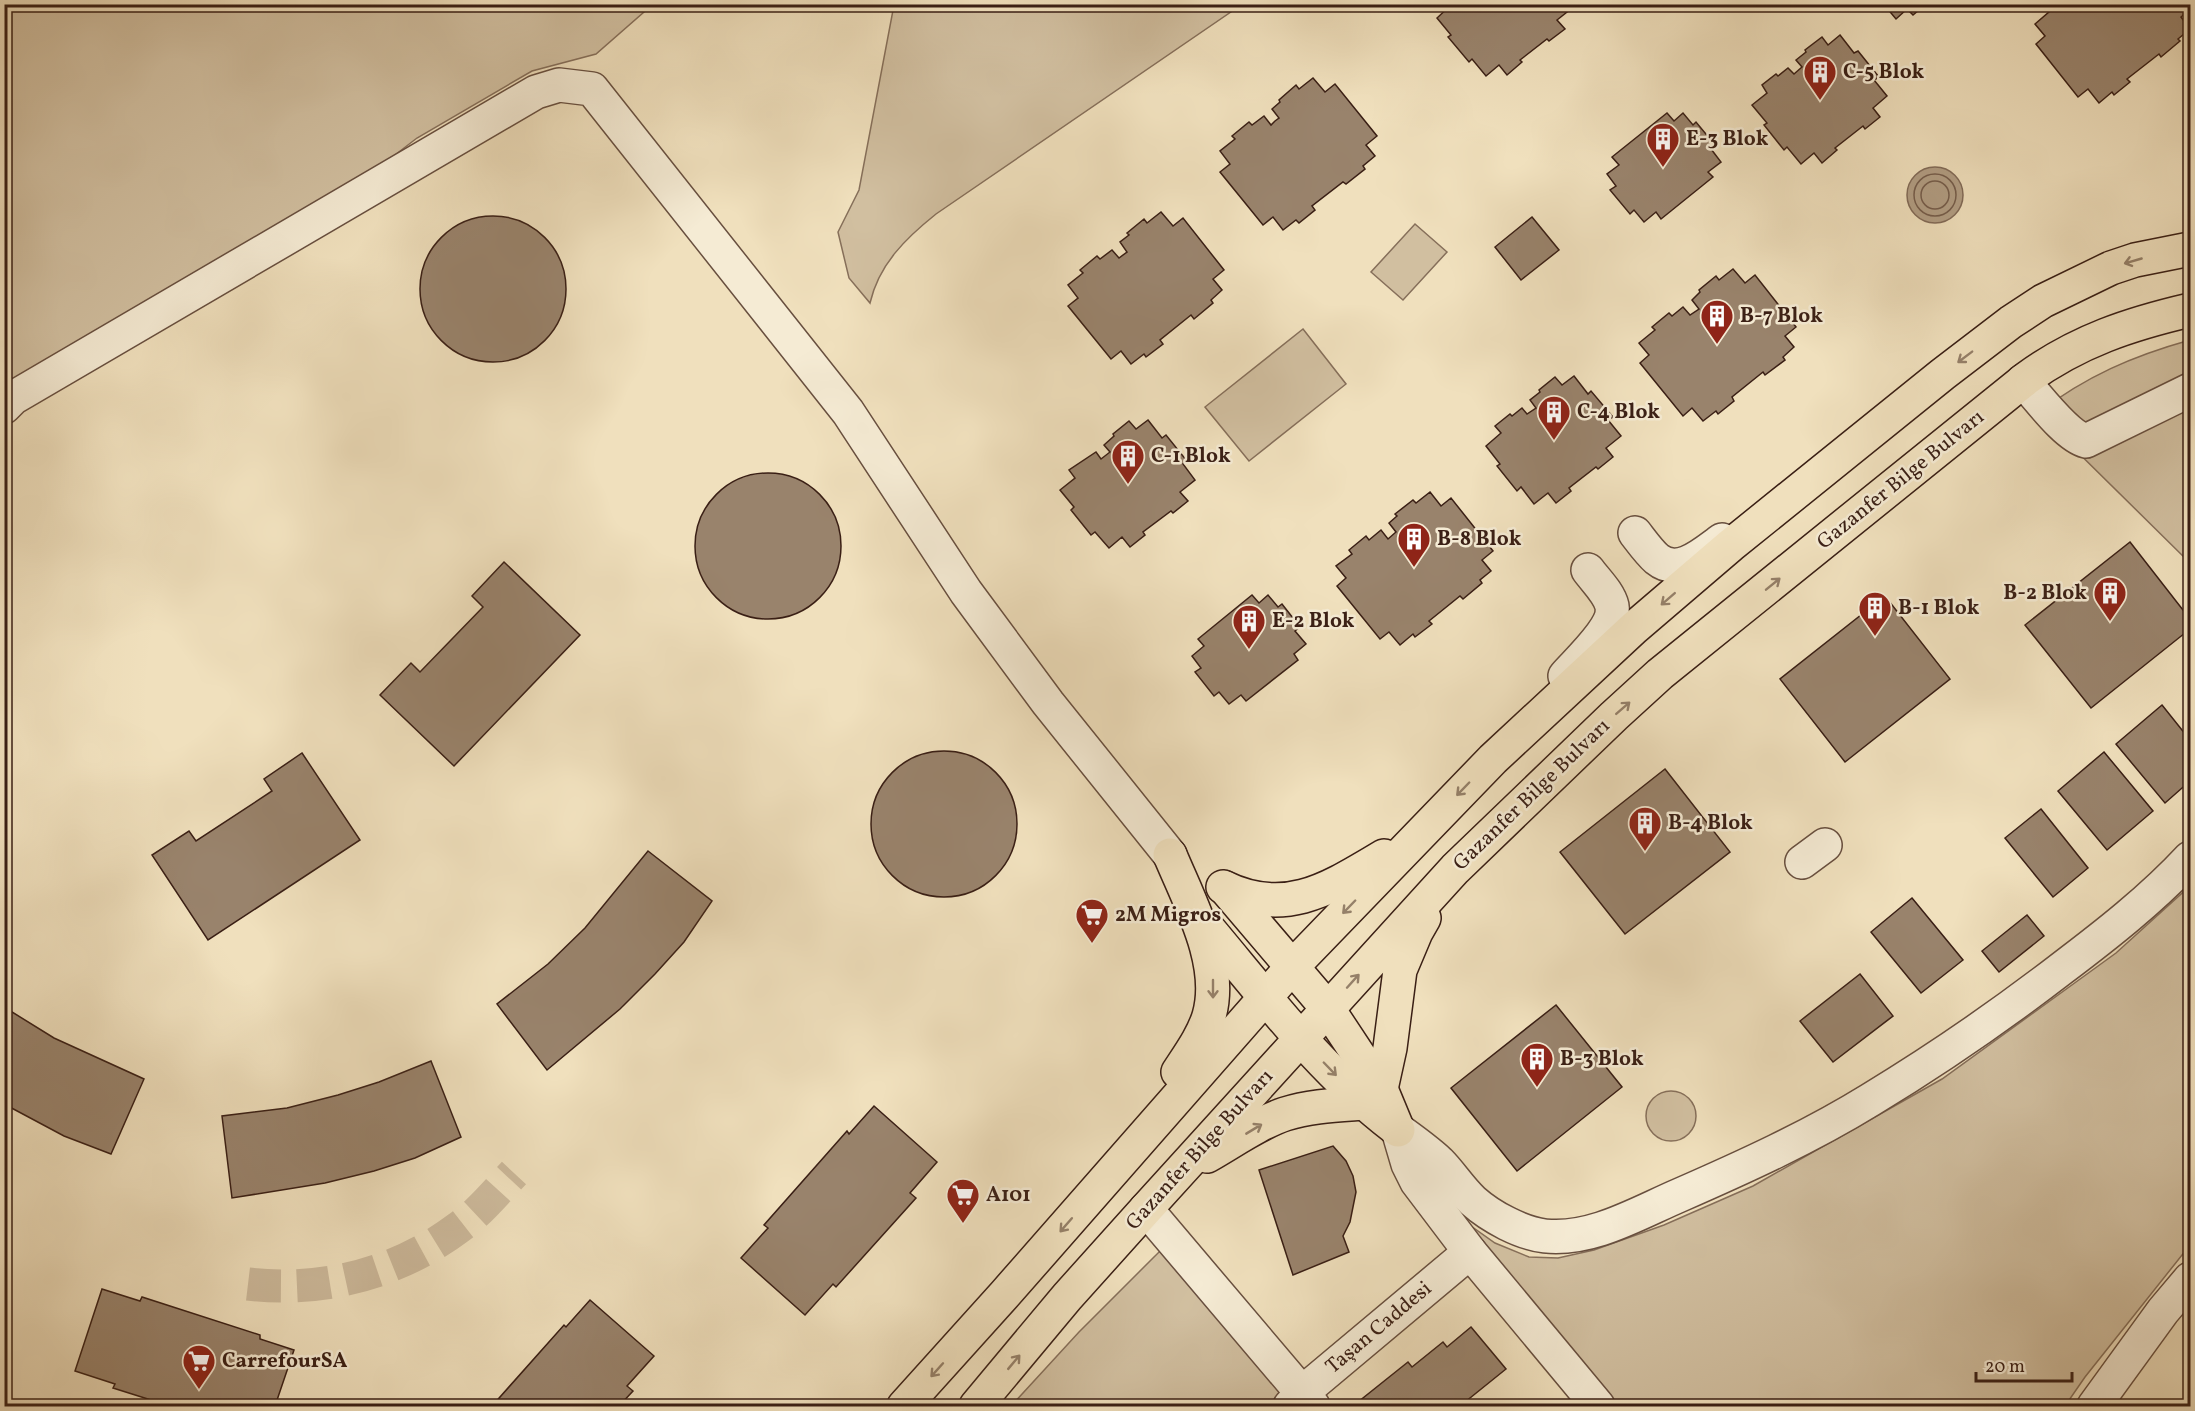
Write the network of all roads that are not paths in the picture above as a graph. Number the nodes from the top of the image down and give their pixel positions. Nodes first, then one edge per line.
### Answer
1 (2190, 249) edge
2 (2190, 310) edge
3 (2023, 381) junction
4 (2190, 390) edge
5 (4, 407) edge
6 (1877, 428) junction
7 (1635, 533) dead end
8 (1588, 570) dead end
9 (1493, 759) junction
10 (1419, 835) junction
11 (1170, 855) junction
12 (2190, 858) edge
13 (1455, 869) junction
14 (1225, 888) junction
15 (1195, 914) junction
16 (1292, 967) junction
17 (1265, 996) junction
18 (1328, 1009) junction
19 (1301, 1039) junction
20 (1372, 1096) junction
21 (1398, 1130) junction
22 (1184, 1168) junction
23 (1105, 1180) junction
24 (1146, 1209) junction
25 (1470, 1252) junction
26 (2190, 1279) edge
27 (1302, 1402) edge
28 (904, 1407) edge
29 (976, 1407) edge
30 (1598, 1407) edge
31 (2094, 1407) edge

1 -> 6 main road
2 - 3 main road, Gazanfer Bilge Bulvarı
3 - 4 street
13 -> 3 main road, Gazanfer Bilge Bulvarı
5 - 11 street
6 - 7 street
6 -> 9 main road
8 - 9 street
9 -> 10 main road
10 - 14 main road
10 -> 16 main road
11 - 14 main road
11 - 15 main road
12 - 21 street
18 -> 13 main road, Gazanfer Bilge Bulvarı
13 - 20 main road
14 - 16 main road
15 - 17 main road
15 -> 23 main road
16 - 17 main road
16 - 18 main road
17 - 19 main road
17 - 23 main road
18 - 19 main road, Gazanfer Bilge Bulvarı
18 - 20 main road
19 -> 20 main road
19 - 22 main road, Gazanfer Bilge Bulvarı
20 - 21 main road
22 -> 20 main road
21 - 25 street
22 - 24 main road, Gazanfer Bilge Bulvarı
23 -> 28 main road
24 - 27 street
29 -> 24 main road, Gazanfer Bilge Bulvarı
25 - 27 street, Taşan Caddesi
25 - 30 street
26 - 31 street

